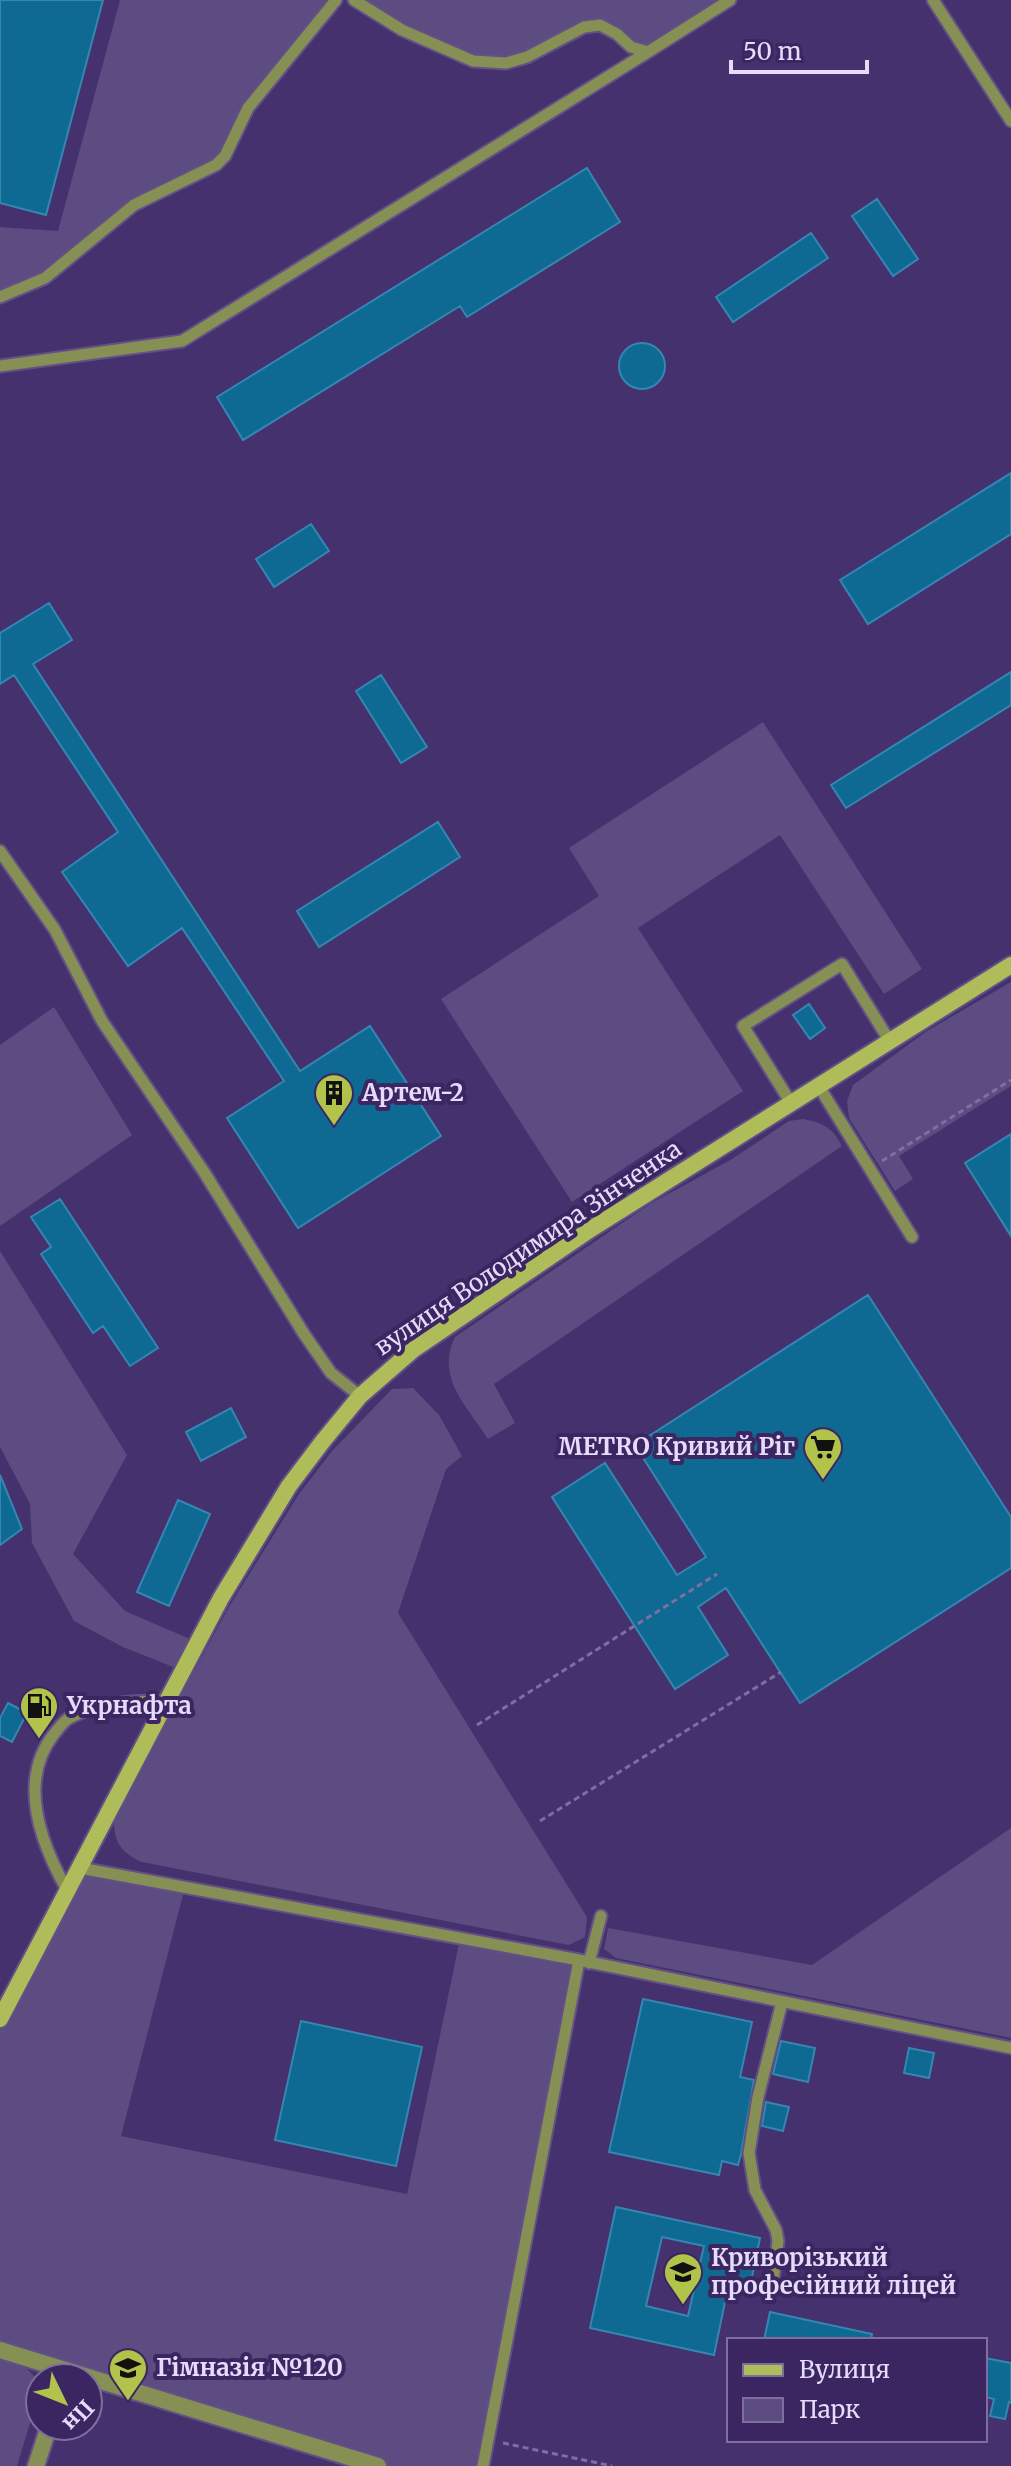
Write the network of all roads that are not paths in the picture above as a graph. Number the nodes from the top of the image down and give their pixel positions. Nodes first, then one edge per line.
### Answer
1 (336, 0) edge
2 (354, 0) edge
3 (730, 0) edge
4 (933, 0) edge
5 (648, 52) junction
6 (1011, 121) edge
7 (0, 297) edge
8 (0, 366) edge
9 (0, 851) edge
10 (1011, 965) edge
11 (889, 1040) junction
12 (818, 1085) junction
13 (791, 1103) junction
14 (912, 1237) dead end
15 (360, 1396) junction
16 (168, 1701) junction
17 (80, 1868) junction
18 (67, 1890) junction
19 (601, 1916) dead end
20 (584, 1961) junction
21 (782, 2002) junction
22 (0, 2019) edge
23 (1011, 2048) edge
24 (773, 2280) dead end
25 (0, 2350) edge
26 (32, 2362) edge
27 (104, 2386) edge
28 (44, 2442) edge
29 (36, 2466) edge
30 (378, 2466) edge
31 (483, 2466) edge

1 - 7 lane
2 - 5 lane
3 - 5 lane
4 - 6 lane
5 - 8 lane
9 - 15 lane
10 - 11 main road, вулиця Володимира Зінченка
11 - 12 main road, вулиця Володимира Зінченка
11 - 13 lane
12 - 13 main road, вулиця Володимира Зінченка
12 - 14 lane
13 - 15 main road, вулиця Володимира Зінченка
15 - 16 main road, вулиця Володимира Зінченка
16 - 17 main road, вулиця Володимира Зінченка
16 - 18 lane
17 - 18 main road, вулиця Володимира Зінченка
17 - 20 lane
18 - 22 main road, вулиця Володимира Зінченка
19 - 20 lane
20 - 21 lane
20 - 31 lane
21 - 23 lane
21 - 24 lane
25 - 26 street
27 - 30 street
28 - 29 street

